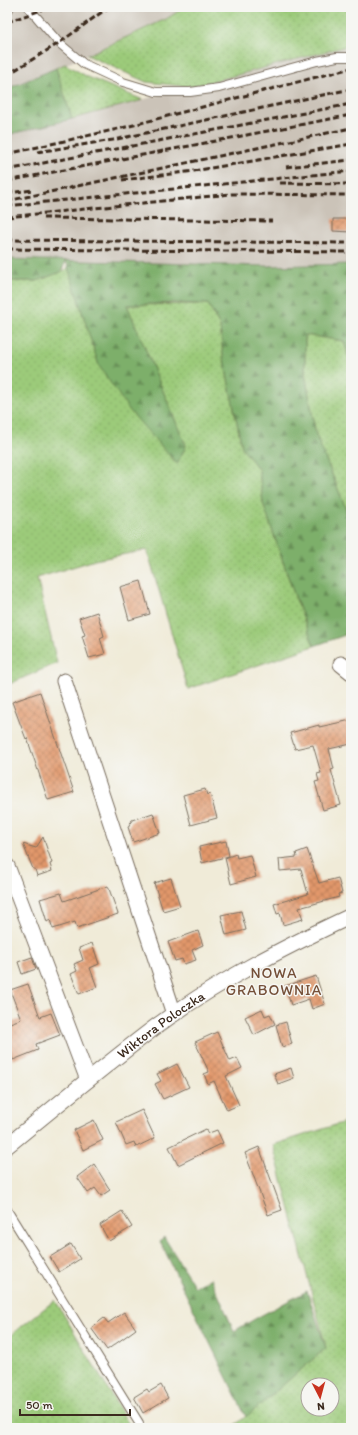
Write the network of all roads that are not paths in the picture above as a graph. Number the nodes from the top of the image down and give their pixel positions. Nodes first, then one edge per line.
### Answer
1 (10, 7) edge
2 (28, 7) edge
3 (7, 12) edge
4 (349, 56) edge
5 (64, 681) dead end
6 (7, 866) edge
7 (351, 916) edge
8 (174, 1014) junction
9 (88, 1080) junction
10 (7, 1146) edge
11 (7, 1210) edge
12 (139, 1423) dead end

1 - 3 lane
2 - 4 lane
5 - 8 street
6 - 9 street
7 - 8 street, Wiktora Poloczka
8 - 9 street, Wiktora Poloczka
9 - 10 street, Wiktora Poloczka
11 - 12 lane

